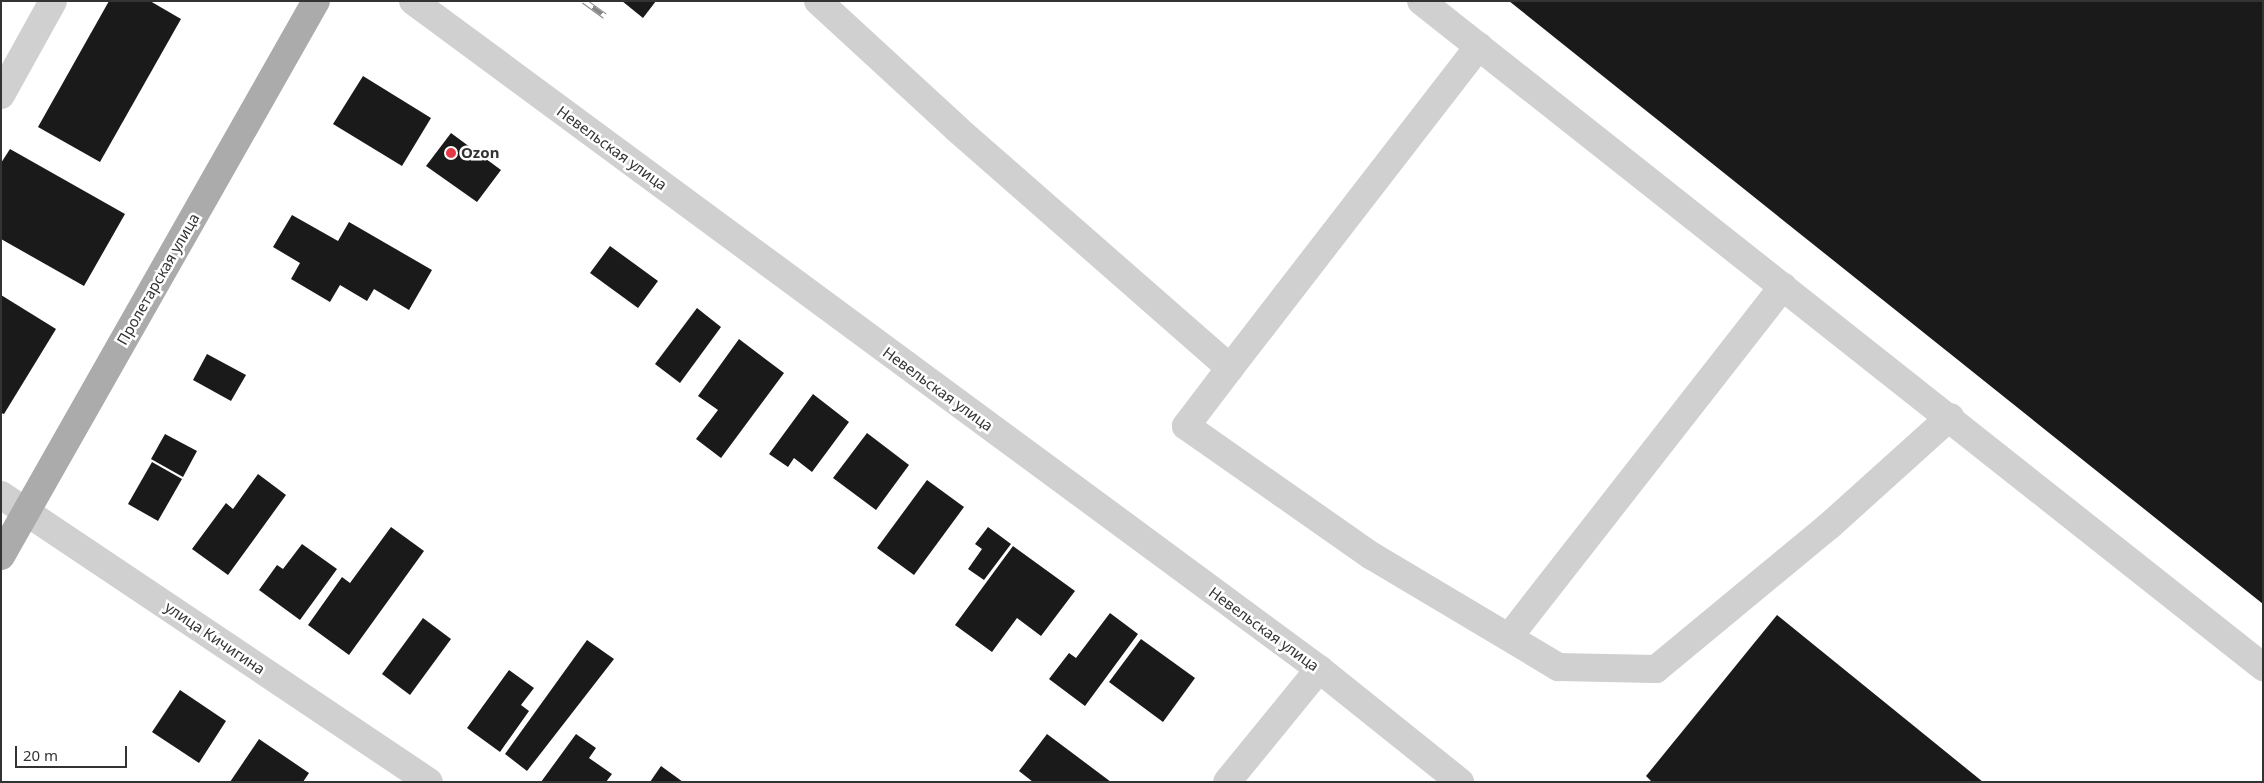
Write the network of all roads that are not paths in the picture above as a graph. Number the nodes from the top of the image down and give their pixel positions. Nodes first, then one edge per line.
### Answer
1 (53, 1) edge
2 (316, 1) edge
3 (413, 1) edge
4 (818, 1) edge
5 (1422, 1) edge
6 (1479, 46) junction
7 (1, 96) edge
8 (1783, 286) junction
9 (1230, 368) junction
10 (1950, 417) junction
11 (1, 495) edge
12 (26, 511) junction
13 (1, 556) edge
14 (1508, 637) junction
15 (2263, 667) edge
16 (1319, 669) junction
17 (428, 782) edge
18 (1227, 782) edge
19 (1460, 782) edge

1 - 7 street
2 - 12 main road, Пролетарская улица
3 - 16 street, Невельская улица
4 - 9 street
5 - 6 street
6 - 8 street
6 - 9 street
8 - 10 street
8 - 14 street
9 - 14 street
10 - 14 street
10 - 15 street
11 - 12 street, улица Кичигина
12 - 13 main road, Пролетарская улица
12 - 17 street, улица Кичигина
16 - 18 street
16 - 19 street, Невельская улица

